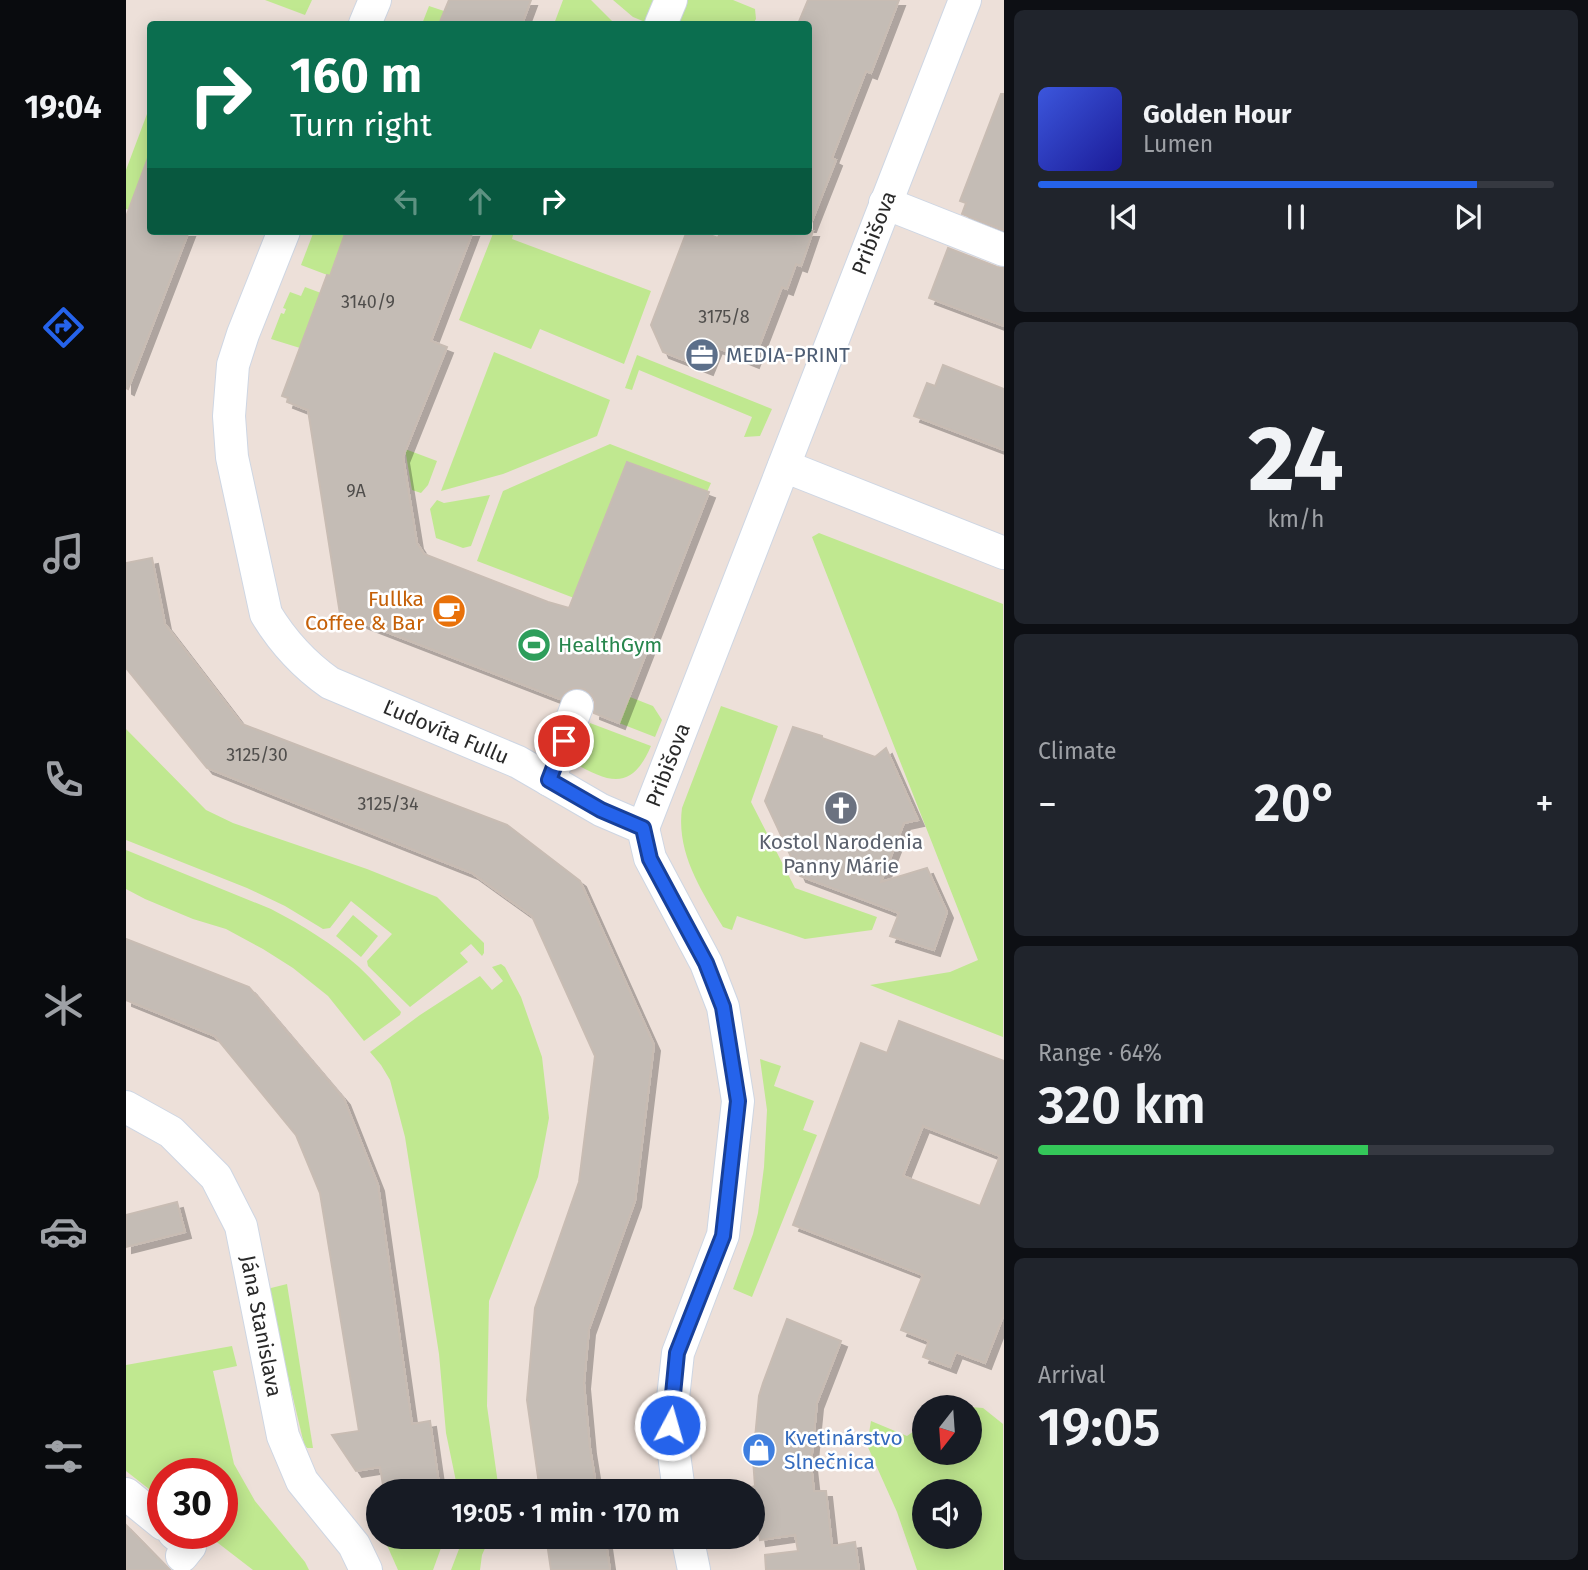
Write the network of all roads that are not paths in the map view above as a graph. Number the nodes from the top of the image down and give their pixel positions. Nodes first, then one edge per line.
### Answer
1 (375, 0) edge
2 (671, 0) edge
3 (965, 0) edge
4 (366, 21) edge
5 (662, 21) edge
6 (886, 204) junction
7 (282, 235) edge
8 (1003, 250) edge
9 (784, 466) junction
10 (1003, 553) edge
11 (577, 706) dead end
12 (549, 780) junction
13 (643, 828) junction
14 (126, 1107) edge
15 (677, 1479) edge
16 (126, 1494) edge
17 (147, 1511) edge
18 (690, 1549) edge
19 (366, 1570) edge
20 (694, 1570) edge

1 - 4 street
2 - 5 street
3 - 6 street, Pribišova
6 - 8 street
6 - 9 street, Pribišova
7 - 12 street, Ľudovíta Fullu
9 - 10 street
9 - 13 street, Pribišova
11 - 12 street
12 - 13 street, Ľudovíta Fullu
13 - 15 street
14 - 19 street, Jána Stanislava
16 - 17 street
18 - 20 street

